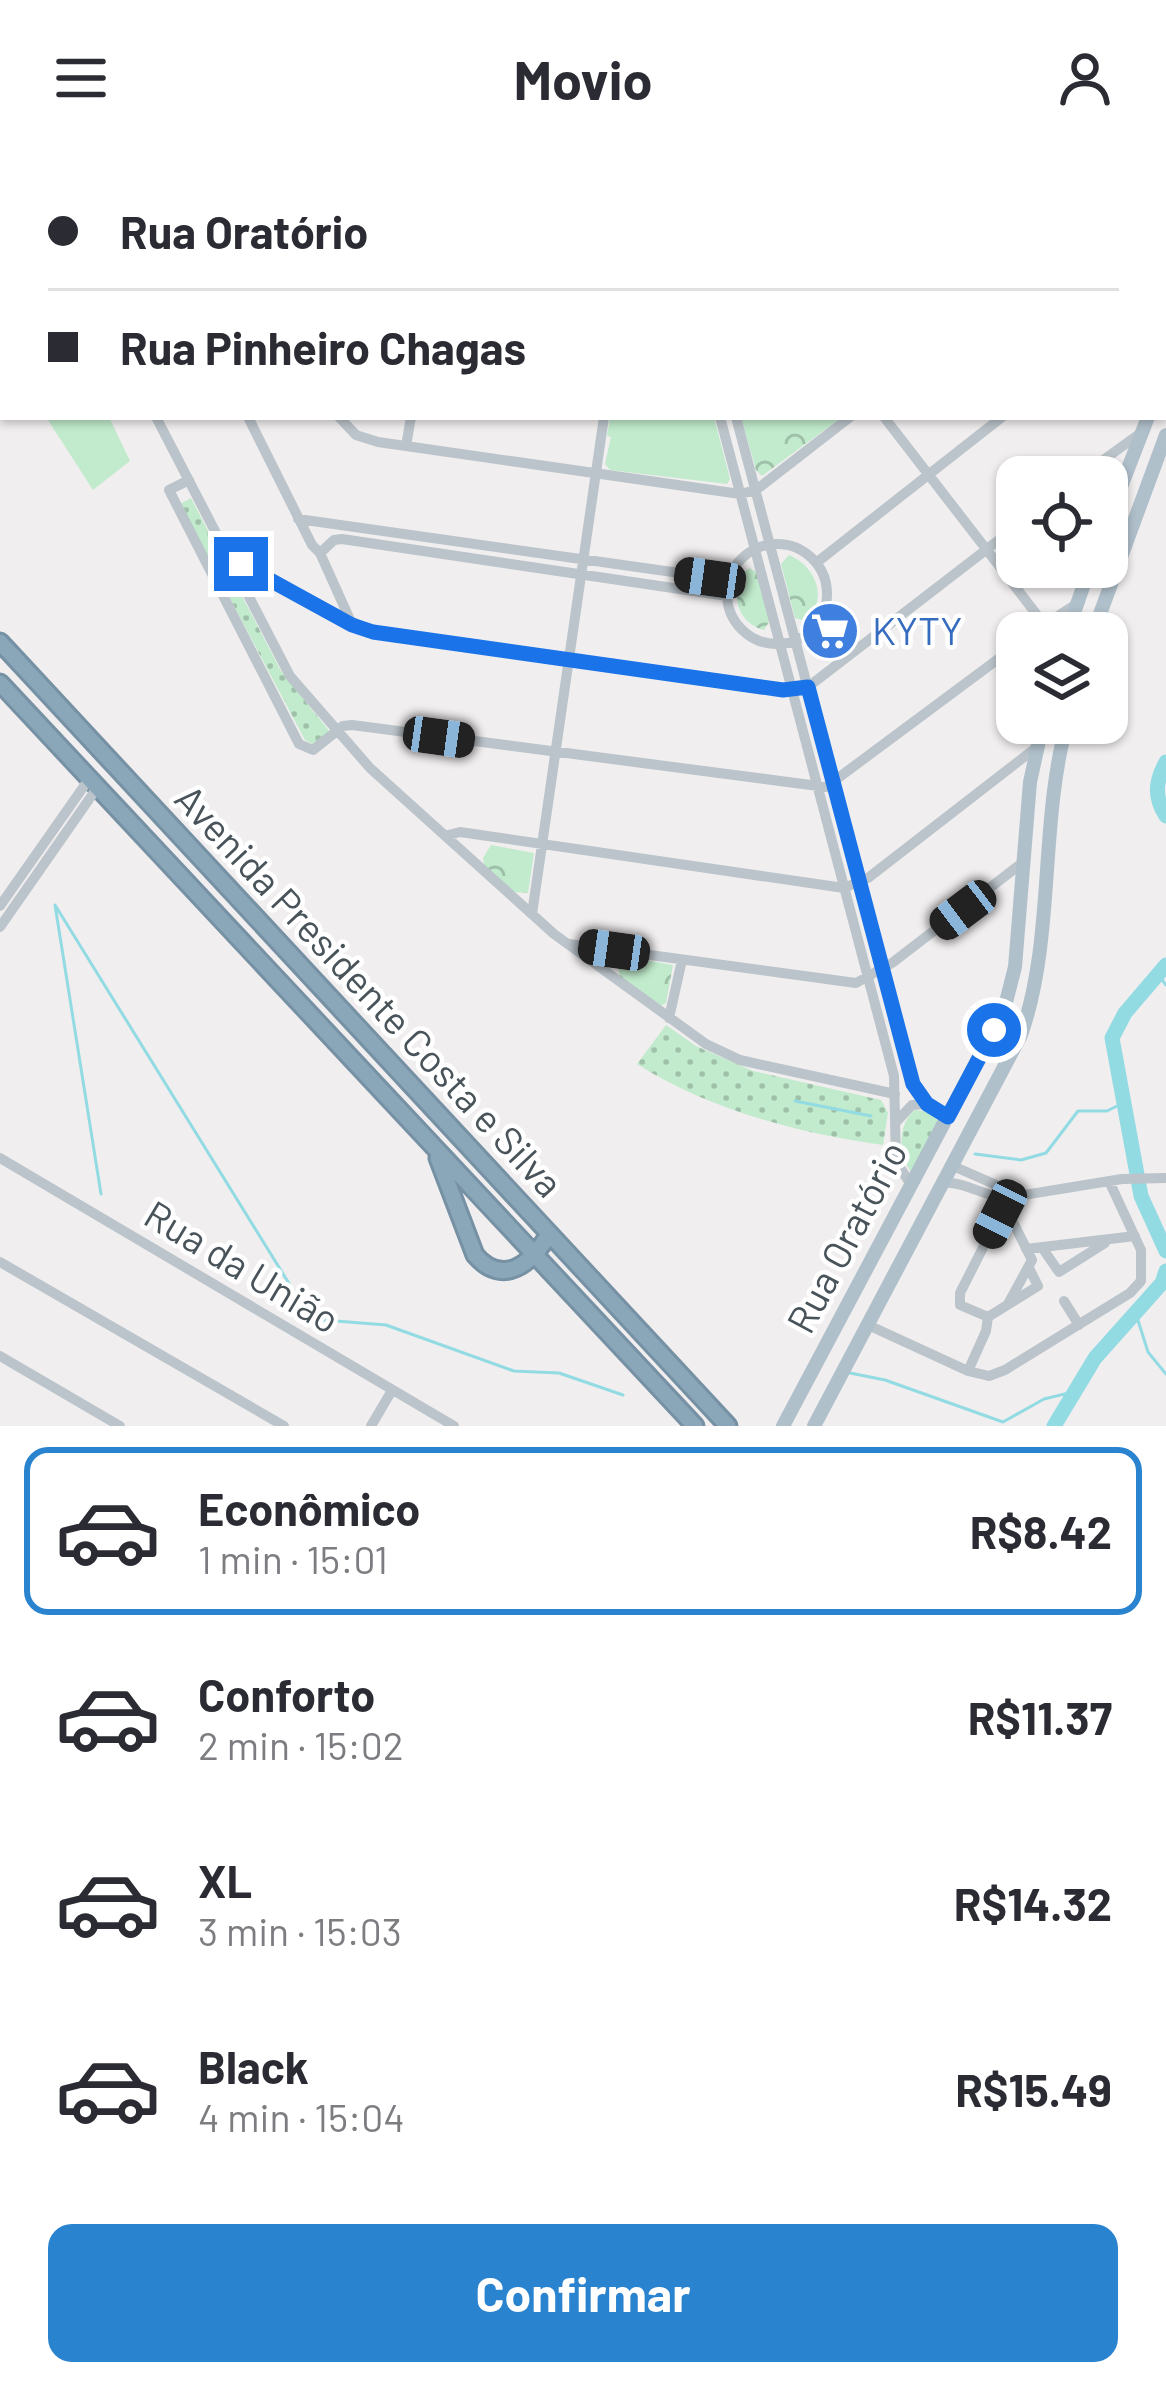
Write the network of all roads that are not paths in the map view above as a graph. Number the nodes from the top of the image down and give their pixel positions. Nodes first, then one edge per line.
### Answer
1 (158, 420) edge
2 (249, 420) edge
3 (342, 420) edge
4 (410, 420) edge
5 (604, 420) edge
6 (721, 420) edge
7 (737, 420) edge
8 (846, 420) edge
9 (886, 420) edge
10 (998, 420) edge
11 (1145, 424) edge
12 (1166, 435) edge
13 (406, 446) junction
14 (1108, 456) edge
15 (1129, 466) edge
16 (596, 473) junction
17 (928, 474) junction
18 (189, 480) junction
19 (756, 490) junction
20 (740, 494) junction
21 (298, 519) junction
22 (996, 543) edge
23 (770, 544) junction
24 (754, 549) junction
25 (987, 550) junction
26 (320, 553) junction
27 (584, 560) junction
28 (232, 563) junction
29 (816, 563) junction
30 (582, 574) junction
31 (729, 580) junction
32 (1082, 588) edge
33 (727, 596) junction
34 (1075, 605) junction
35 (1027, 612) edge
36 (1065, 612) edge
37 (1073, 612) edge
38 (1101, 612) edge
39 (352, 625) junction
40 (796, 641) junction
41 (0, 642) edge
42 (780, 645) junction
43 (569, 659) junction
44 (996, 661) edge
45 (0, 683) edge
46 (808, 687) junction
47 (793, 691) junction
48 (336, 731) junction
49 (1061, 744) edge
50 (1037, 746) joint
51 (556, 753) junction
52 (1004, 772) junction
53 (1030, 782) junction
54 (93, 783) junction
55 (833, 785) junction
56 (818, 787) junction
57 (445, 836) junction
58 (489, 838) junction
59 (542, 845) junction
60 (469, 857) junction
61 (1022, 863) junction
62 (859, 883) junction
63 (998, 883) junction
64 (844, 888) junction
65 (1021, 890) junction
66 (0, 906) edge
67 (532, 914) junction
68 (0, 927) edge
69 (566, 943) junction
70 (614, 950) junction
71 (682, 959) junction
72 (597, 966) junction
73 (882, 969) junction
74 (868, 977) junction
75 (669, 1018) junction
76 (895, 1094) junction
77 (927, 1104) junction
78 (948, 1117) junction
79 (895, 1123) junction
80 (964, 1145) junction
81 (434, 1148) junction
82 (4, 1161) edge
83 (952, 1166) junction
84 (0, 1178) edge
85 (1166, 1178) edge
86 (1120, 1180) junction
87 (911, 1185) junction
88 (942, 1185) junction
89 (1005, 1198) junction
90 (549, 1234) junction
91 (1136, 1236) junction
92 (1108, 1241) junction
93 (1026, 1249) junction
94 (1043, 1249) junction
95 (535, 1256) junction
96 (0, 1262) edge
97 (1064, 1301) dead end
98 (988, 1317) junction
99 (1079, 1324) junction
100 (868, 1325) junction
101 (0, 1356) edge
102 (968, 1371) junction
103 (391, 1391) junction
104 (786, 1422) edge
105 (817, 1425) edge
106 (120, 1426) edge
107 (284, 1426) edge
108 (371, 1426) edge
109 (454, 1426) edge
110 (695, 1426) edge
111 (728, 1426) edge

1 - 18 street
2 - 21 street
3 - 13 street
4 - 13 street
5 - 16 street
6 - 20 street
7 - 19 street
8 - 19 street
9 - 17 street
10 - 17 street
11 - 14 street
11 - 15 main road
12 - 38 main road
13 - 16 street
16 - 20 street
16 - 27 street
17 - 25 street
17 - 29 street
18 - 28 street
18 - 48 street
19 - 20 street
19 - 23 street
20 - 24 street
21 - 26 street
21 - 27 street
22 - 25 street
23 - 24 street
23 - 29 street
23 - 40 street
24 - 31 street
24 - 42 street
25 - 35 street
25 - 46 street
26 - 30 street
26 - 39 street
27 - 30 street
27 - 31 street
28 - 39 street
28 - 48 street
29 - 40 street
30 - 33 street
30 - 43 street
31 - 33 street
32 - 34 main road
33 - 42 street
34 - 36 street
34 - 37 main road
39 - 43 street
40 - 42 street
40 - 46 street
41 - 90 highway, Avenida Presidente Costa e Silva
42 - 47 street
43 - 47 street
43 - 51 street
44 - 55 street
45 - 54 highway, Avenida Presidente Costa e Silva
46 - 47 street
46 - 55 street
47 - 56 street
48 - 51 street
48 - 57 street
49 - 80 main road, Rua Oratório
50 - 52 street
50 - 53 main road, Rua Oratório
51 - 56 street
51 - 59 street
52 - 53 street
52 - 62 street
53 - 61 main road, Rua Oratório
54 - 66 street
54 - 68 street
54 - 81 highway, Avenida Presidente Costa e Silva
55 - 56 street
55 - 62 street
56 - 64 street
57 - 58 street
57 - 60 street
58 - 59 street
58 - 60 street
59 - 64 street
59 - 67 street
60 - 67 street
61 - 63 street
61 - 65 main road, Rua Oratório
62 - 64 street
62 - 73 street
63 - 65 street
63 - 73 street
64 - 74 street
65 - 78 main road, Rua Oratório
67 - 69 street
69 - 70 street
69 - 72 street
70 - 71 street
70 - 72 street
71 - 74 street
71 - 75 street
72 - 75 street
73 - 74 street
73 - 77 street
74 - 76 street
75 - 76 street
76 - 79 street
77 - 78 street
77 - 79 street
78 - 80 main road
78 - 87 main road, Rua Oratório
79 - 87 street
80 - 83 main road, Rua Oratório
81 - 95 highway, Avenida Presidente Costa e Silva
81 - 95 highway
82 - 84 street
82 - 103 street, Rua da União
83 - 88 main road, Rua Oratório
83 - 89 street
85 - 86 street
86 - 89 street
86 - 91 street
87 - 88 main road
87 - 104 main road, Rua Oratório
88 - 89 street
88 - 100 main road, Rua Oratório
89 - 93 street
89 - 98 street
90 - 95 highway
90 - 111 highway, Avenida Presidente Costa e Silva
91 - 92 street
91 - 99 street
92 - 94 street
92 - 94 street
93 - 94 street
93 - 98 street
95 - 110 highway, Avenida Presidente Costa e Silva
96 - 107 street
97 - 99 street
98 - 102 street
99 - 102 street
100 - 102 street
100 - 105 main road, Rua Oratório
101 - 106 street
103 - 108 street
103 - 109 street, Rua da União
104 - 105 main road

